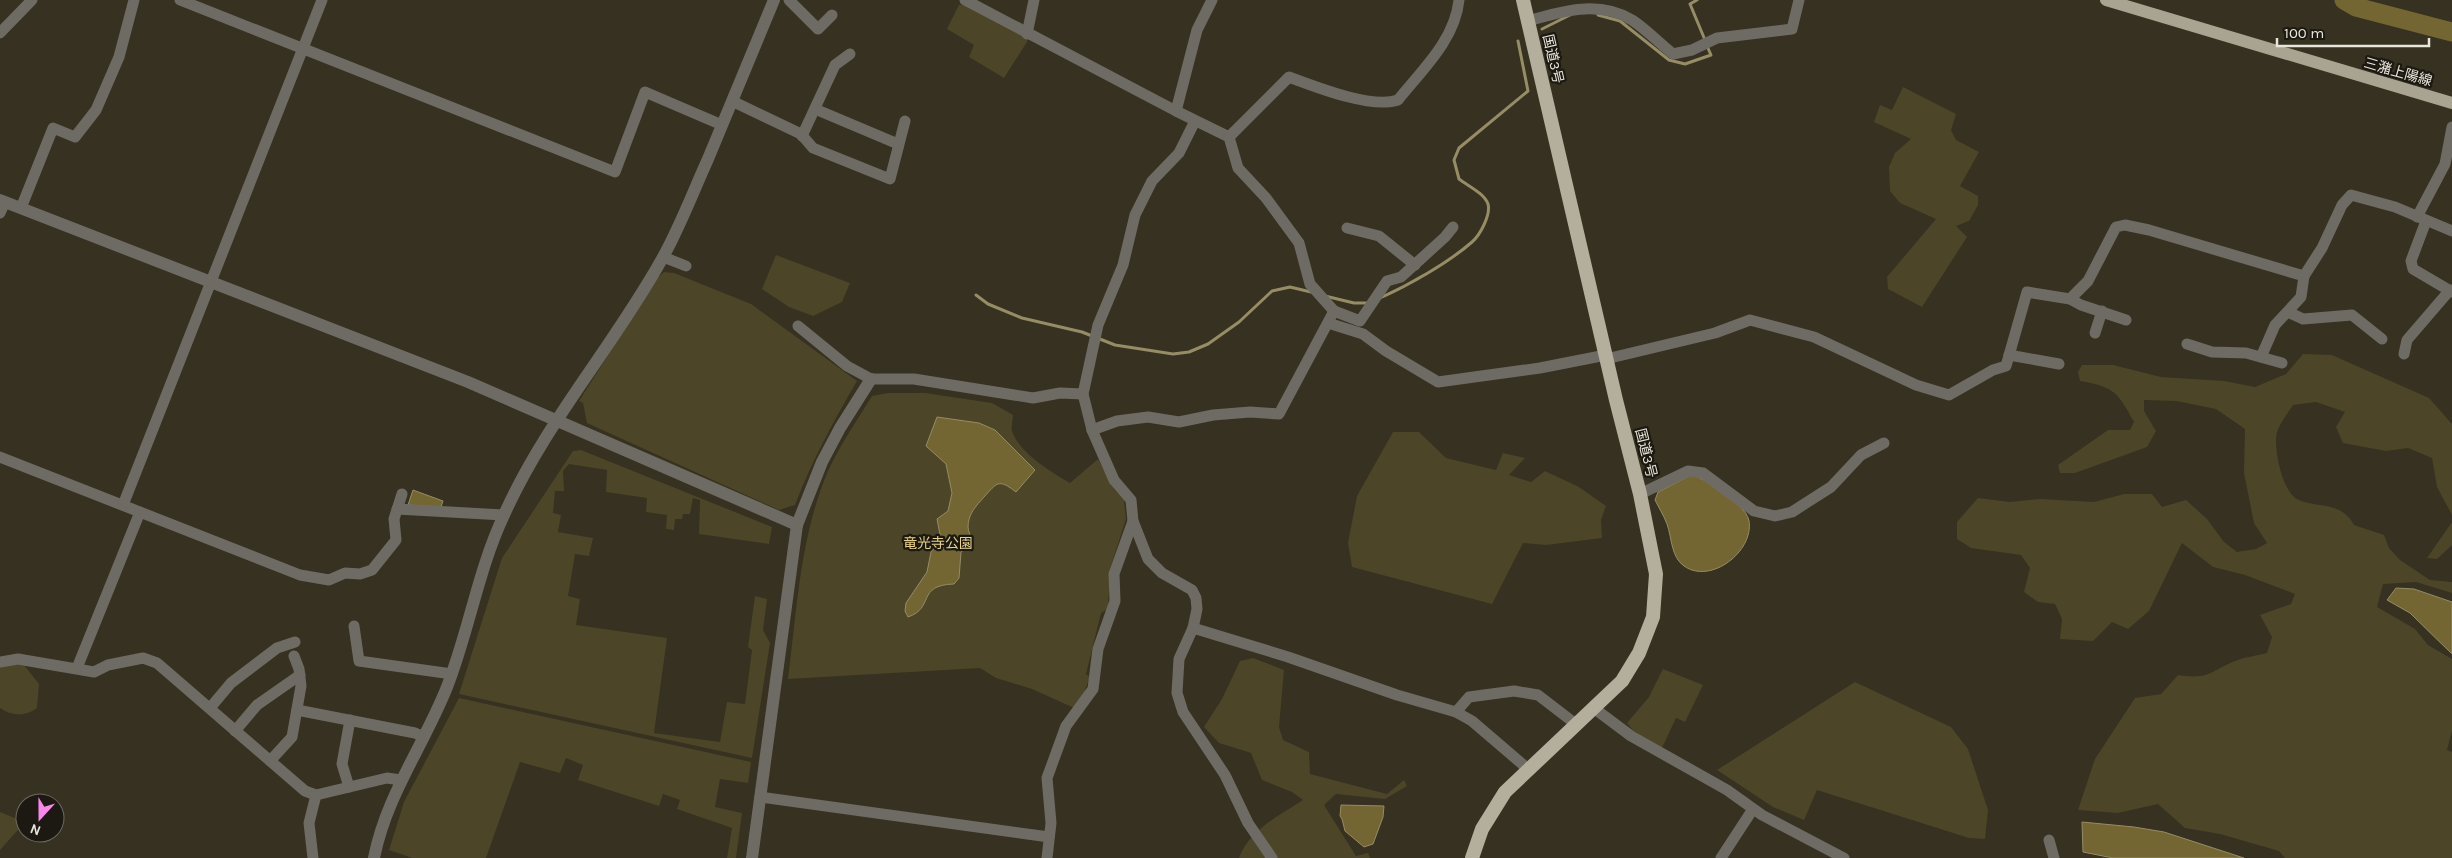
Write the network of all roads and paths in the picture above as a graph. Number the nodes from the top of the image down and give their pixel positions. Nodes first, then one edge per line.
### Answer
1 (32, 0) edge
2 (134, 0) edge
3 (180, 0) edge
4 (322, 0) edge
5 (774, 0) edge
6 (789, 0) edge
7 (965, 0) edge
8 (1034, 0) edge
9 (1212, 0) edge
10 (1459, 0) edge
11 (1523, 0) edge
12 (1798, 0) edge
13 (2106, 0) edge
14 (832, 15) dead end
15 (1528, 21) junction
16 (0, 32) edge
17 (1027, 34) junction
18 (303, 50) junction
19 (850, 54) dead end
20 (732, 101) junction
21 (2452, 103) edge
22 (816, 110) junction
23 (1176, 112) junction
24 (905, 121) dead end
25 (1195, 121) junction
26 (722, 125) junction
27 (2452, 127) edge
28 (802, 136) junction
29 (1229, 137) junction
30 (898, 144) junction
31 (2, 205) edge
32 (21, 208) junction
33 (2422, 219) junction
34 (1452, 226) dead end
35 (1347, 228) dead end
36 (2452, 231) edge
37 (663, 257) junction
38 (1415, 265) junction
39 (686, 266) dead end
40 (2304, 276) junction
41 (210, 282) junction
42 (2451, 291) edge
43 (2070, 299) junction
44 (2102, 311) junction
45 (1334, 312) junction
46 (2288, 312) junction
47 (2126, 320) dead end
48 (1328, 323) junction
49 (798, 326) dead end
50 (2095, 333) dead end
51 (2382, 339) dead end
52 (2187, 344) dead end
53 (2404, 354) dead end
54 (2009, 355) junction
55 (1606, 357) junction
56 (2261, 357) junction
57 (2282, 363) dead end
58 (2059, 364) dead end
59 (871, 379) junction
60 (1083, 394) junction
61 (555, 422) junction
62 (1092, 430) junction
63 (1884, 443) dead end
64 (0, 457) edge
65 (402, 494) dead end
66 (1640, 494) junction
67 (123, 505) junction
68 (397, 509) junction
69 (140, 512) junction
70 (504, 515) junction
71 (1133, 521) junction
72 (797, 525) junction
73 (354, 626) dead end
74 (1193, 628) junction
75 (295, 642) dead end
76 (294, 656) dead end
77 (0, 662) edge
78 (78, 668) junction
79 (452, 674) junction
80 (300, 675) junction
81 (210, 708) junction
82 (1594, 709) junction
83 (297, 710) junction
84 (1456, 712) junction
85 (350, 720) junction
86 (1577, 726) junction
87 (236, 731) junction
88 (424, 737) junction
89 (270, 761) junction
90 (1528, 770) junction
91 (401, 780) junction
92 (349, 787) junction
93 (316, 795) junction
94 (760, 797) junction
95 (1753, 809) junction
96 (1050, 837) junction
97 (2050, 840) dead end
98 (1727, 856) edge
99 (313, 858) edge
100 (374, 858) edge
101 (752, 858) edge
102 (1047, 858) edge
103 (1272, 858) edge
104 (1472, 858) edge
105 (1844, 858) edge
106 (2054, 858) edge

1 - 16 street
2 - 32 street
3 - 18 street
4 - 18 street
5 - 20 street
6 - 14 street
7 - 17 street
8 - 17 street
9 - 23 street
10 - 29 street
11 - 15 highway, 国道3号
12 - 15 street
13 - 21 main road, 三潴上陽線
15 - 55 highway, 国道3号
17 - 23 street
18 - 26 street
18 - 41 street
19 - 22 street
20 - 26 street
20 - 28 street
22 - 28 street
22 - 30 street
23 - 25 street
24 - 30 street
25 - 29 street
25 - 60 street
26 - 37 street
27 - 33 street
28 - 30 street
29 - 45 street
31 - 32 street
32 - 41 street
33 - 36 street
33 - 40 street
33 - 42 street
34 - 38 street
35 - 38 street
37 - 39 street
37 - 61 street
38 - 45 street
40 - 43 street
40 - 46 street
41 - 61 street
41 - 67 street
42 - 53 street
43 - 44 street
43 - 54 street
44 - 47 street
44 - 50 street
45 - 48 street
46 - 51 street
46 - 56 street
48 - 55 street
48 - 62 street
49 - 59 street
52 - 56 street
54 - 55 street
54 - 58 street
55 - 66 highway, 国道3号
56 - 57 street
59 - 60 street
59 - 72 street
60 - 62 street
61 - 70 street
61 - 72 street
62 - 71 street
63 - 66 street
64 - 67 street
65 - 68 street
66 - 82 highway, 国道3号
67 - 69 street
68 - 69 street
68 - 70 street
69 - 78 street
70 - 79 street
71 - 74 street
71 - 96 street
72 - 94 street
73 - 79 street
74 - 84 street
74 - 103 street
75 - 81 street
76 - 80 street
77 - 78 street
78 - 81 street
79 - 88 street
80 - 83 street
80 - 87 street
81 - 87 street
82 - 86 highway, 国道3号
82 - 95 street
83 - 85 street
83 - 89 street
84 - 86 street
84 - 90 street
85 - 88 street
85 - 92 street
86 - 90 highway, 国道3号
87 - 89 street
88 - 91 street
89 - 93 street
90 - 104 highway, 国道3号
91 - 92 street
91 - 100 street
92 - 93 street
93 - 99 street
94 - 96 street
94 - 101 street
95 - 98 street
95 - 105 street
96 - 102 street
97 - 106 street

